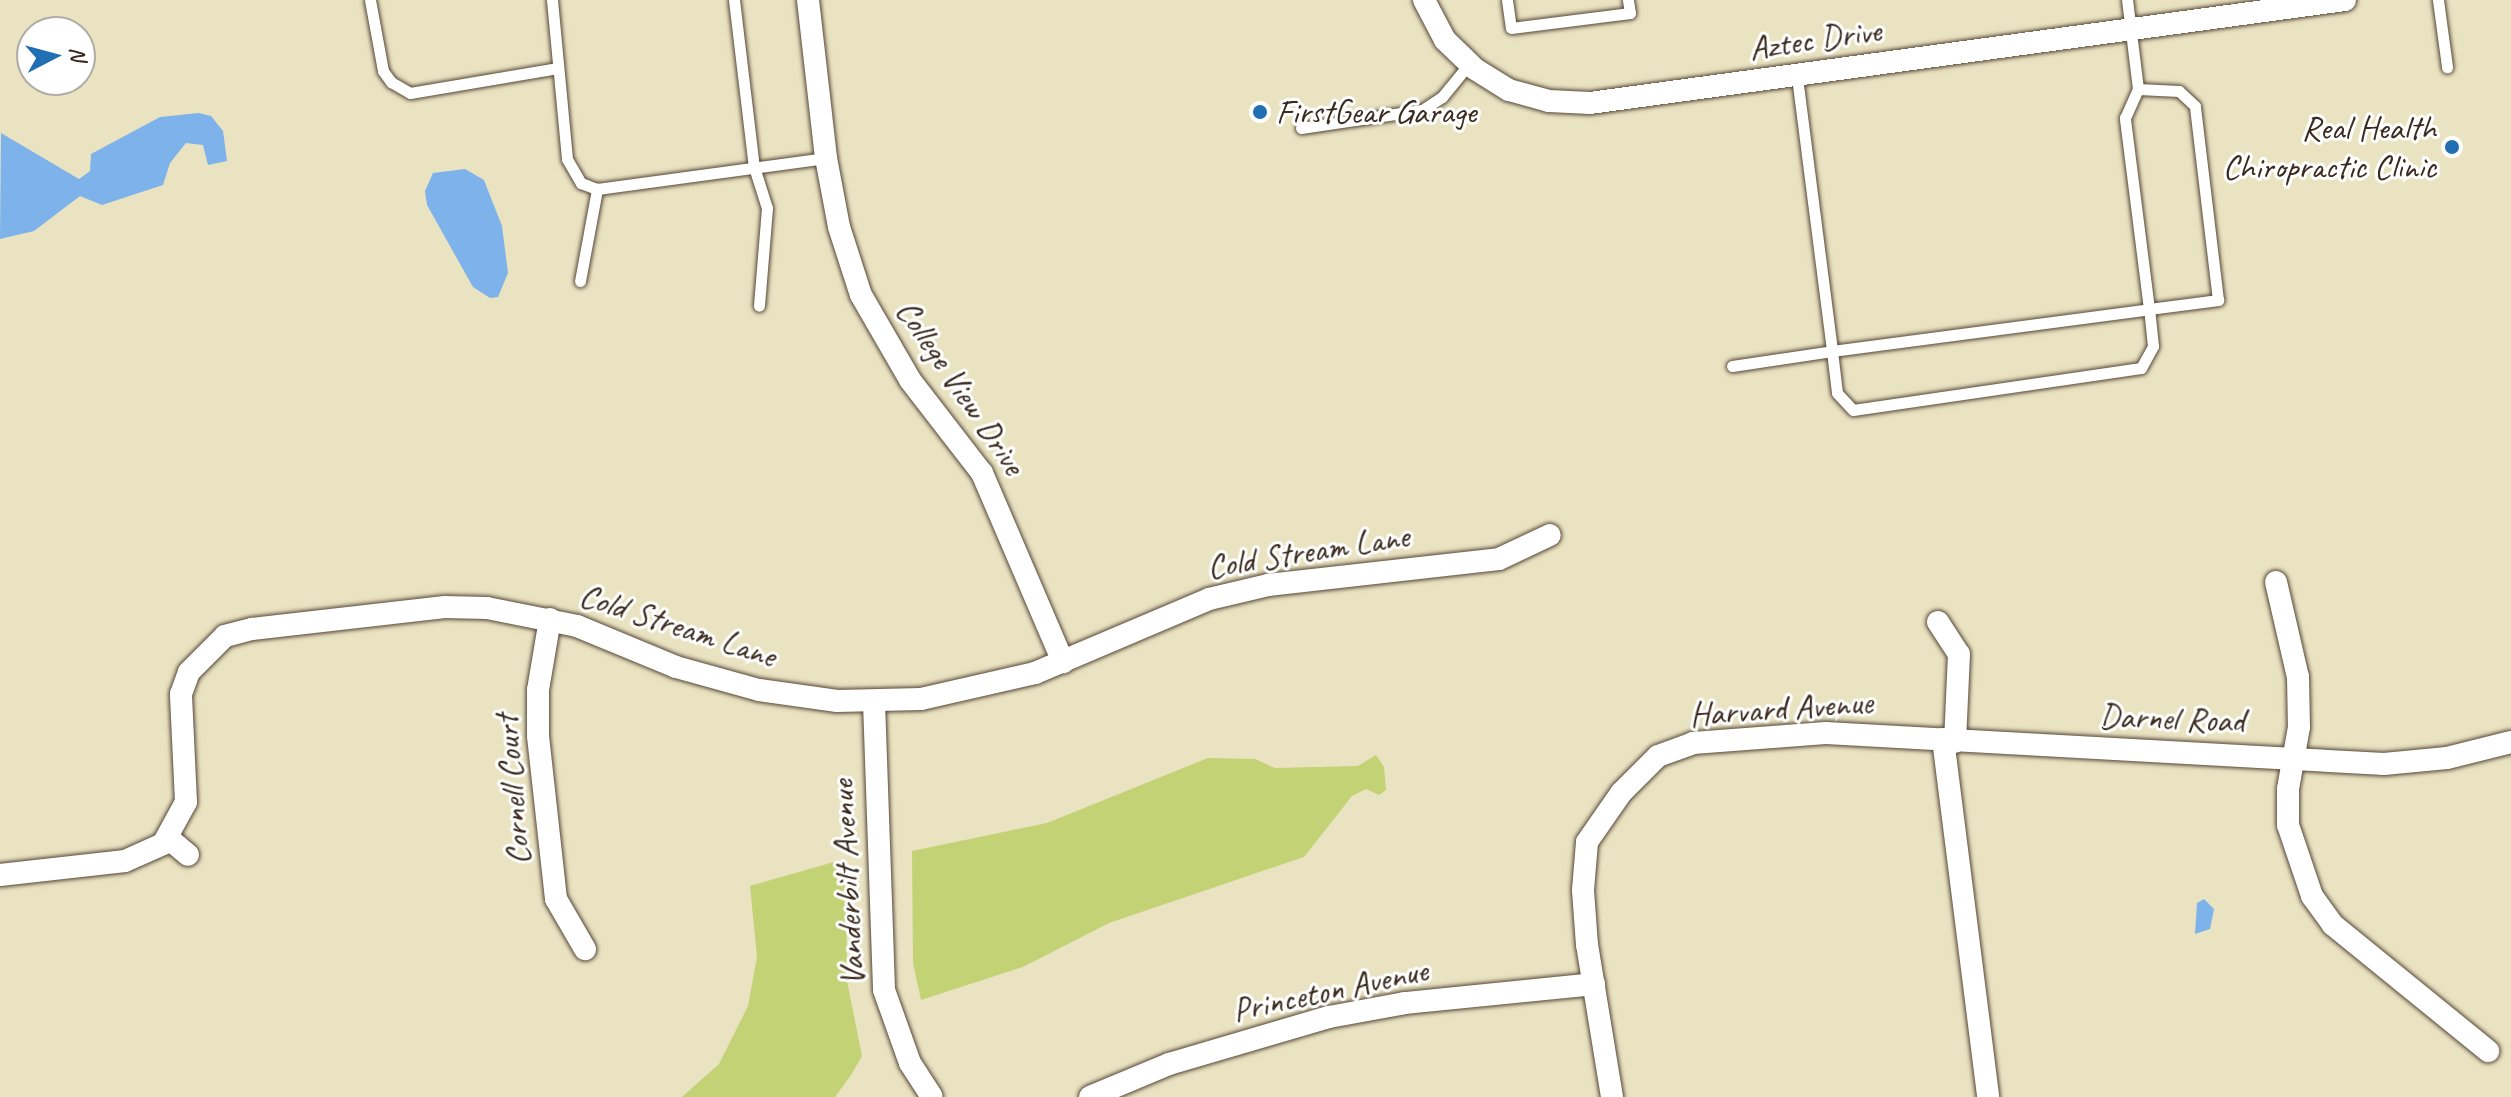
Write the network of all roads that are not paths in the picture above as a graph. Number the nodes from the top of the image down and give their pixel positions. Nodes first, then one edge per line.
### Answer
1 (370, 0) edge
2 (552, 0) edge
3 (734, 0) edge
4 (808, 0) edge
5 (1424, 0) edge
6 (1507, 0) edge
7 (1628, 0) edge
8 (2127, 0) edge
9 (2345, 0) edge
10 (2438, 0) edge
11 (2255, 6) edge
12 (2130, 28) junction
13 (1469, 64) junction
14 (2447, 67) dead end
15 (558, 68) junction
16 (1797, 77) junction
17 (2138, 89) junction
18 (1301, 128) dead end
19 (826, 158) junction
20 (754, 167) junction
21 (597, 189) junction
22 (580, 281) dead end
23 (759, 306) dead end
24 (2149, 309) junction
25 (1832, 351) junction
26 (1732, 366) dead end
27 (1550, 535) dead end
28 (2276, 582) dead end
29 (550, 619) junction
30 (1938, 622) dead end
31 (1063, 662) junction
32 (874, 702) junction
33 (1949, 741) junction
34 (2511, 742) edge
35 (2293, 759) junction
36 (168, 838) junction
37 (188, 855) dead end
38 (0, 875) edge
39 (585, 949) dead end
40 (1594, 984) junction
41 (2488, 1051) dead end
42 (932, 1097) edge
43 (1090, 1097) edge
44 (1612, 1097) edge
45 (1988, 1097) edge

1 - 15 lane
2 - 15 lane
3 - 20 lane
4 - 19 street, College View Drive
5 - 13 street, Aztec Drive
6 - 7 lane
8 - 12 lane
9 - 11 street, Aztec Drive
10 - 14 lane
11 - 12 street, Aztec Drive
12 - 16 street, Aztec Drive
12 - 17 lane
13 - 16 street, Aztec Drive
13 - 18 lane
15 - 21 lane
16 - 25 lane
17 - 24 lane
17 - 24 lane
19 - 20 lane
19 - 31 street, College View Drive
20 - 21 lane
20 - 23 lane
21 - 22 lane
24 - 25 lane
24 - 25 lane
25 - 26 lane
27 - 31 street, Cold Stream Lane
28 - 35 street
29 - 32 street, Cold Stream Lane
29 - 36 street, Cold Stream Lane
29 - 39 street, Cornell Court
30 - 33 street
31 - 32 street, Cold Stream Lane
32 - 42 street, Vanderbilt Avenue
33 - 35 street, Darnel Road
33 - 40 street, Harvard Avenue
33 - 45 street
34 - 35 street, Darnel Road
35 - 41 street
36 - 37 street
36 - 38 street
40 - 43 street, Princeton Avenue
40 - 44 street, Harvard Avenue

